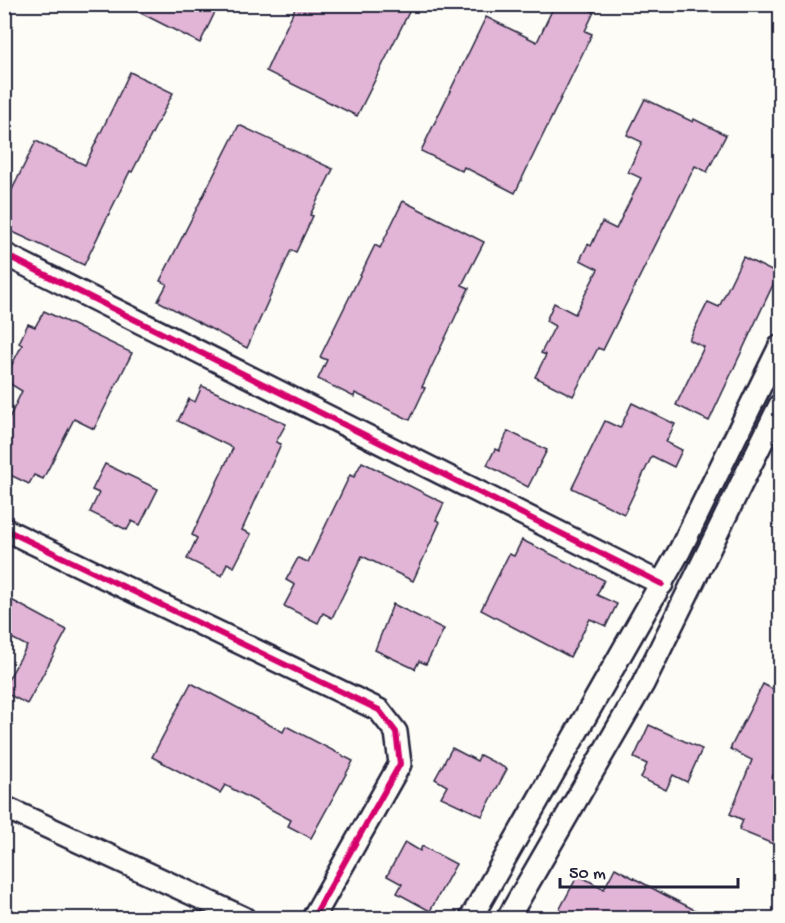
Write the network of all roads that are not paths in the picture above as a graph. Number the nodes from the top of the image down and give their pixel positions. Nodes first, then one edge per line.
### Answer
1 (4, 254) edge
2 (780, 346) edge
3 (780, 405) edge
4 (4, 529) edge
5 (662, 584) junction
6 (4, 807) edge
7 (244, 918) edge
8 (313, 918) edge
9 (471, 918) edge
10 (508, 918) edge

1 - 5 street
2 - 5 street
3 - 10 street
4 - 8 street
5 - 9 street
6 - 7 street

